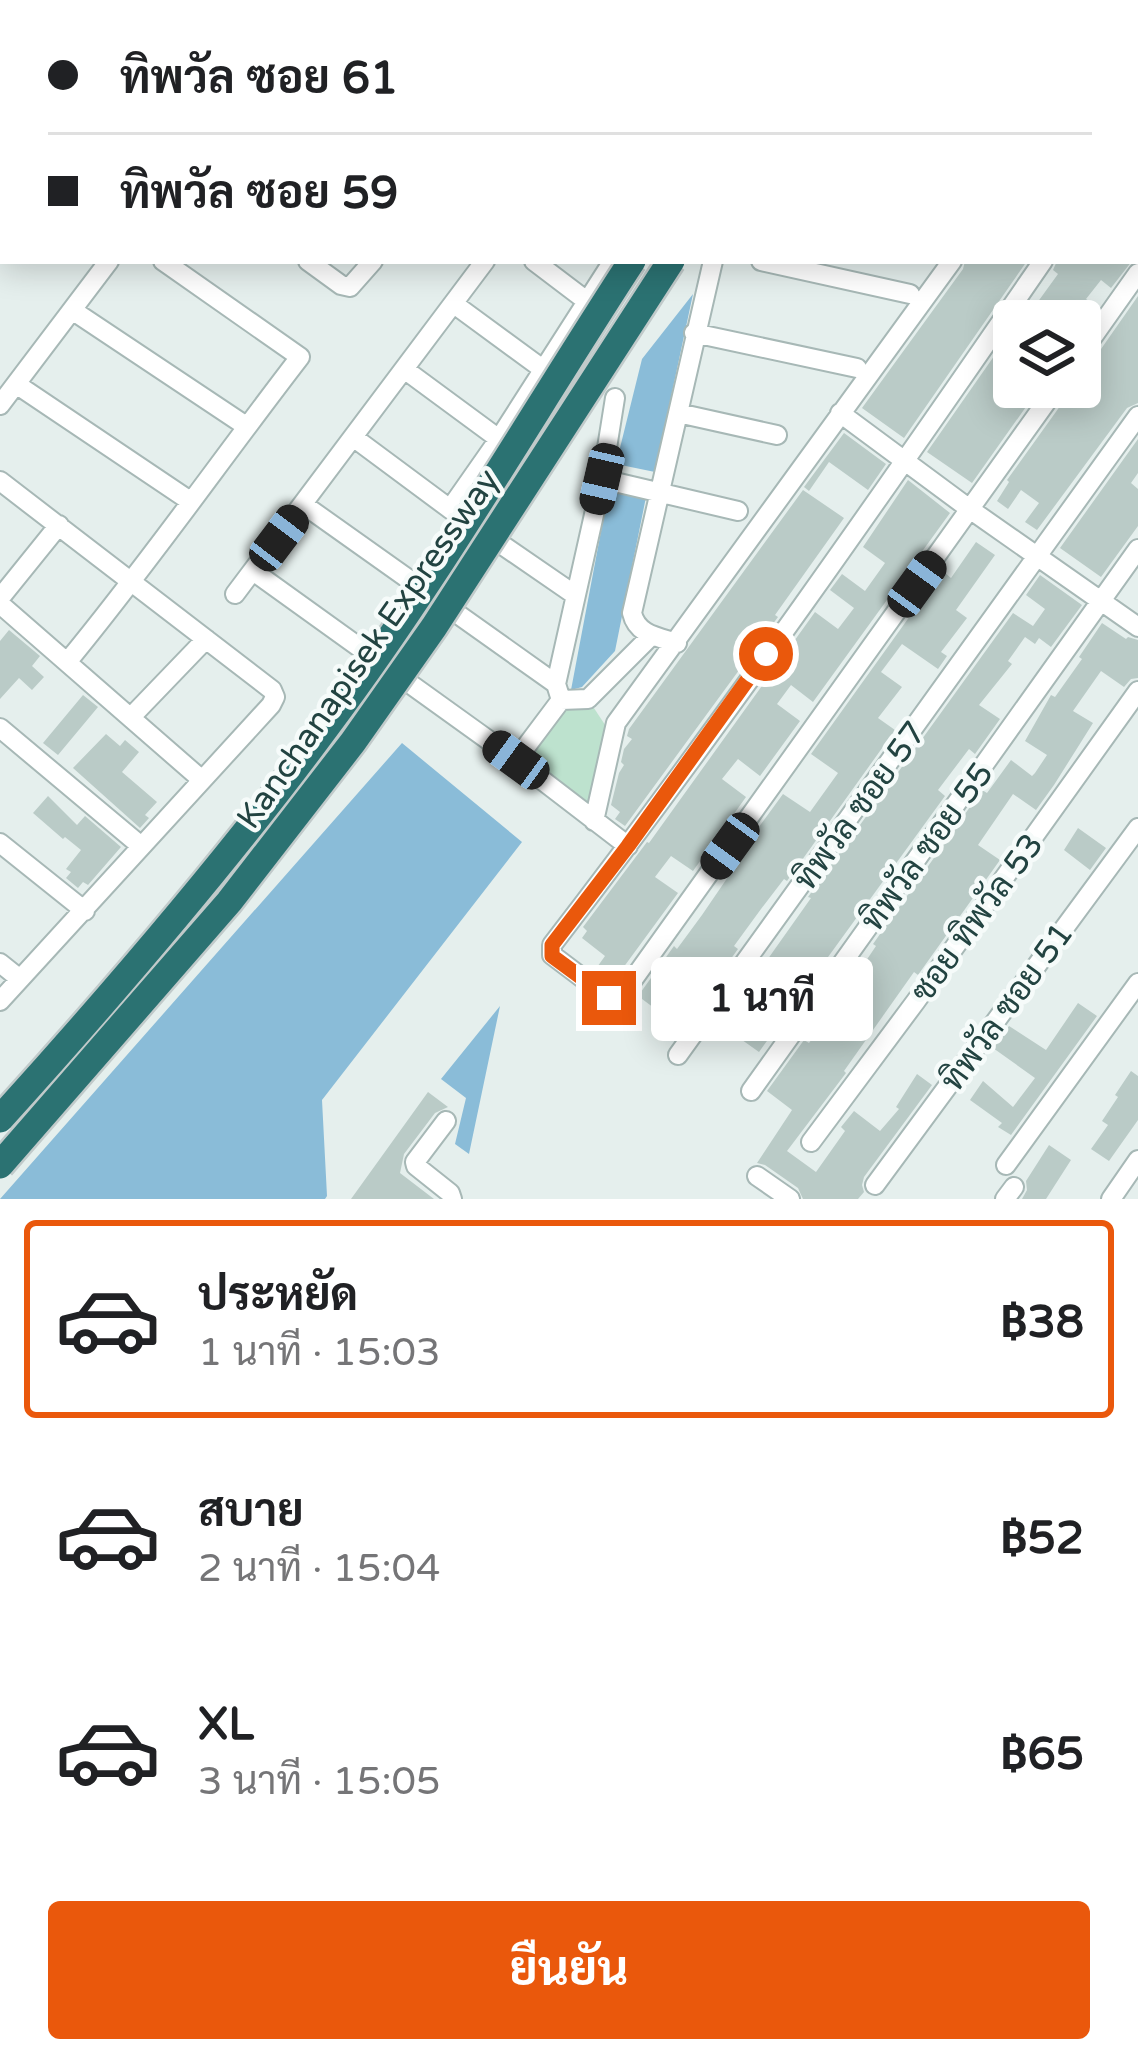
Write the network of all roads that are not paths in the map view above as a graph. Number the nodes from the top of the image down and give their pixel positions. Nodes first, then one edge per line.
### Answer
1 (107, 264) edge
2 (167, 264) edge
3 (312, 264) edge
4 (370, 264) edge
5 (483, 264) edge
6 (538, 264) edge
7 (612, 264) edge
8 (630, 264) edge
9 (669, 264) edge
10 (712, 264) edge
11 (775, 264) edge
12 (950, 264) edge
13 (1041, 264) edge
14 (1138, 273) edge
15 (910, 294) dead end
16 (588, 302) junction
17 (454, 304) junction
18 (72, 310) junction
19 (1101, 325) edge
20 (694, 333) junction
21 (857, 368) dead end
22 (404, 369) junction
23 (544, 370) junction
24 (16, 384) junction
25 (616, 398) dead end
26 (0, 405) edge
27 (1042, 408) edge
28 (678, 413) junction
29 (840, 413) junction
30 (1138, 416) edge
31 (247, 426) junction
32 (777, 435) dead end
33 (353, 436) junction
34 (499, 439) junction
35 (905, 461) junction
36 (602, 479) junction
37 (0, 481) edge
38 (658, 491) junction
39 (190, 501) junction
40 (304, 505) junction
41 (450, 508) junction
42 (970, 510) junction
43 (738, 511) dead end
44 (59, 526) junction
45 (1138, 549) edge
46 (1038, 555) junction
47 (253, 571) junction
48 (133, 582) junction
49 (235, 594) dead end
50 (575, 595) junction
51 (0, 601) edge
52 (1102, 601) junction
53 (1138, 627) edge
54 (651, 636) junction
55 (206, 639) junction
56 (677, 643) junction
57 (68, 661) junction
58 (1138, 691) edge
59 (558, 692) junction
60 (131, 716) junction
61 (0, 728) edge
62 (516, 760) junction
63 (202, 780) junction
64 (594, 821) junction
65 (1138, 828) edge
66 (0, 843) edge
67 (141, 845) junction
68 (628, 846) junction
69 (85, 911) junction
70 (0, 963) edge
71 (20, 979) junction
72 (1138, 983) edge
73 (0, 1001) edge
74 (678, 1055) dead end
75 (751, 1091) dead end
76 (0, 1119) edge
77 (446, 1121) dead end
78 (811, 1142) dead end
79 (1138, 1160) edge
80 (0, 1165) edge
81 (1006, 1165) dead end
82 (757, 1176) dead end
83 (874, 1185) dead end
84 (452, 1199) edge
85 (790, 1199) edge
86 (1111, 1199) edge

1 - 18 street
2 - 31 street
3 - 4 street
5 - 17 street
6 - 16 street
7 - 16 street
8 - 76 highway, Kanchanapisek Expressway, bridge
9 - 80 highway, Kanchanapisek Expressway, bridge
10 - 20 street
11 - 15 street
12 - 29 street
13 - 35 street
14 - 19 street
16 - 23 street
17 - 22 street
17 - 23 street
18 - 24 street
18 - 31 street
20 - 21 street
20 - 28 street
22 - 33 street
22 - 34 street
23 - 34 street
24 - 26 street
24 - 39 street
25 - 36 street
27 - 42 street
28 - 32 street
28 - 38 street
29 - 35 street
29 - 56 street
30 - 46 street, ทิพวัล ซอย 57
31 - 39 street
33 - 40 street
33 - 41 street
34 - 41 street
35 - 42 street
35 - 68 street
36 - 38 street
36 - 50 street
37 - 44 street
38 - 43 street
38 - 54 street
39 - 48 street
40 - 47 street
40 - 59 street
41 - 50 street
42 - 46 street
42 - 68 street
44 - 48 street
44 - 51 street
45 - 52 street, ทิพวัล ซอย 55
46 - 52 street
46 - 74 street, ทิพวัล ซอย 57
47 - 49 street
47 - 62 street
48 - 55 street
48 - 57 street
50 - 59 street
51 - 57 street
52 - 53 street
52 - 75 street, ทิพวัล ซอย 55
54 - 56 street
54 - 59 street
55 - 60 street
55 - 63 street
56 - 64 street
57 - 60 street
58 - 78 street, ซอย ทิพวัล 53
59 - 62 street
60 - 63 street
61 - 67 street
62 - 64 street
63 - 67 street
64 - 68 street
65 - 83 street, ทิพวัล ซอย 51
66 - 69 street
67 - 69 street
69 - 71 street
70 - 71 street
71 - 73 street
72 - 81 street
77 - 84 street
79 - 86 street
82 - 85 street

